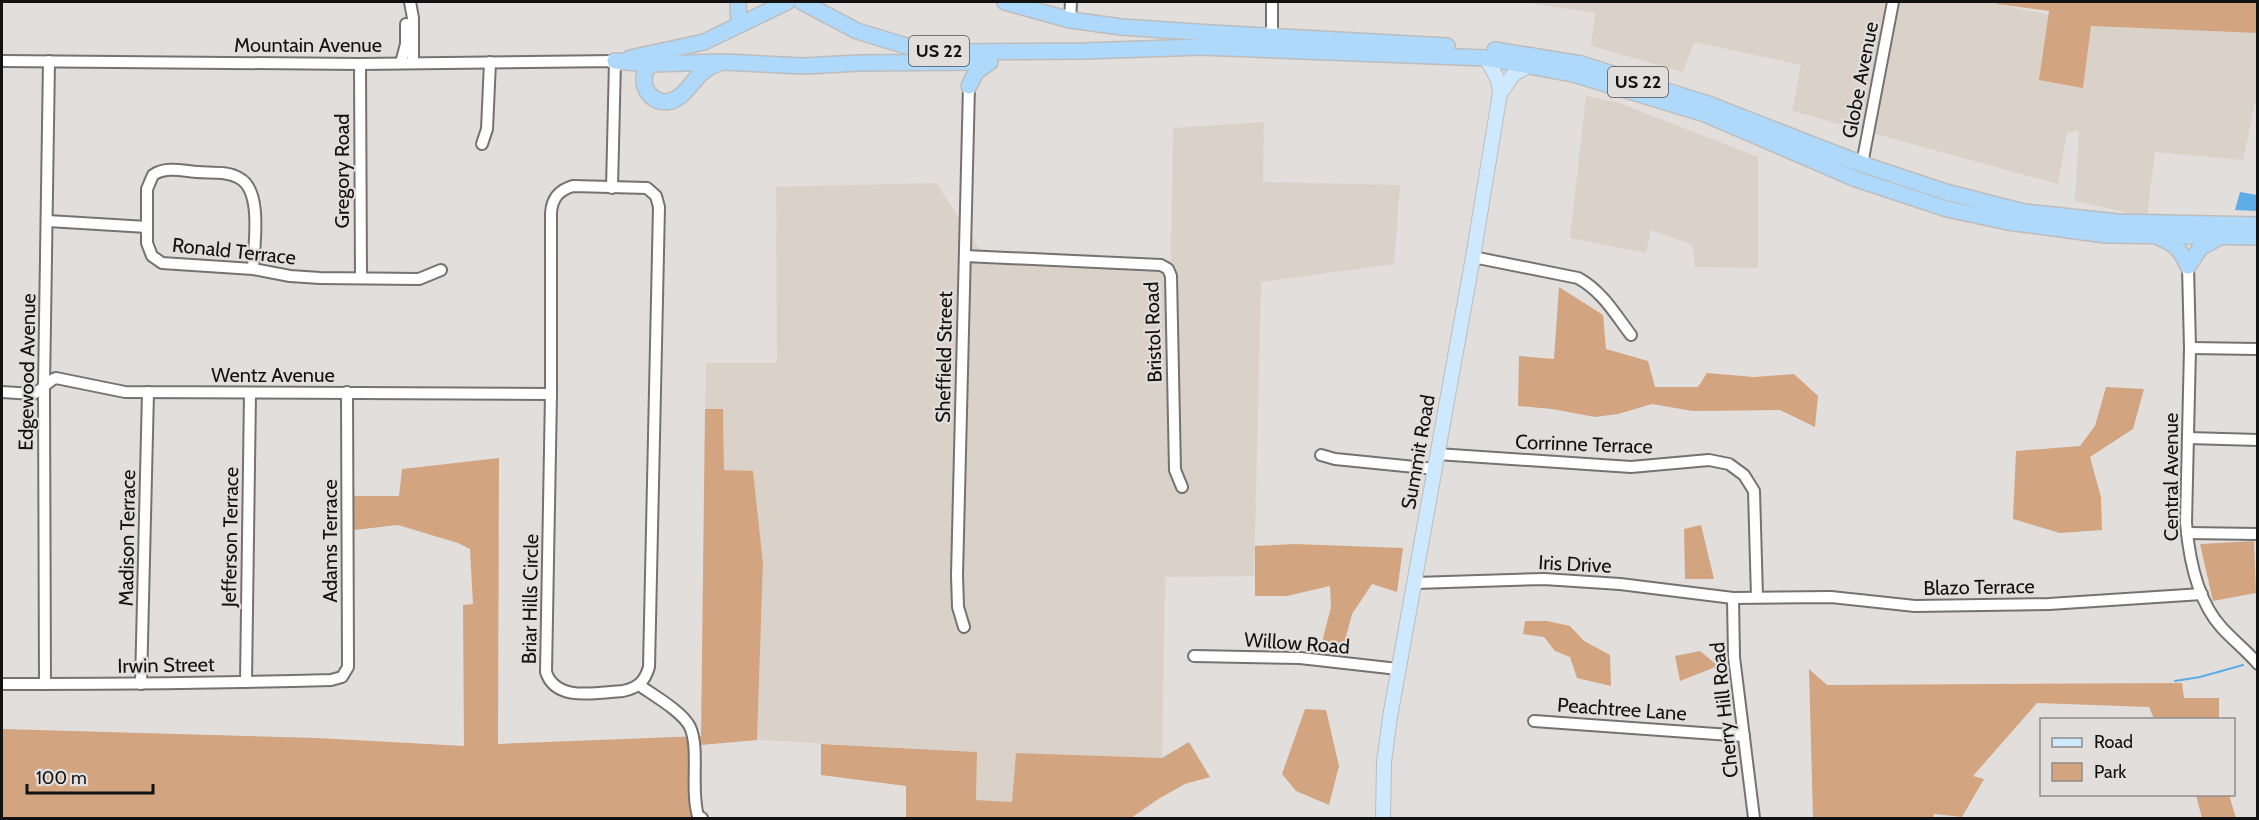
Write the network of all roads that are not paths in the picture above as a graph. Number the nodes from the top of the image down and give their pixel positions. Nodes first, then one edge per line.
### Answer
1 (738, 2) edge
2 (788, 2) edge
3 (803, 2) edge
4 (1005, 2) edge
5 (1071, 2) edge
6 (1272, 2) edge
7 (1893, 2) edge
8 (410, 6) edge
9 (1070, 20) junction
10 (739, 24) junction
11 (1272, 35) junction
12 (704, 42) junction
13 (1084, 51) junction
14 (1486, 58) junction
15 (2, 61) edge
16 (49, 61) junction
17 (615, 61) junction
18 (490, 62) junction
19 (723, 62) junction
20 (990, 62) junction
21 (401, 63) junction
22 (413, 63) junction
23 (949, 63) junction
24 (360, 64) junction
25 (649, 64) junction
26 (1528, 66) junction
27 (969, 86) junction
28 (1500, 93) junction
29 (482, 144) dead end
30 (1862, 164) junction
31 (612, 188) junction
32 (48, 221) junction
33 (2258, 225) edge
34 (147, 227) junction
35 (2153, 235) junction
36 (2222, 236) junction
37 (2258, 237) edge
38 (965, 256) junction
39 (1473, 257) junction
40 (2188, 266) junction
41 (253, 269) junction
42 (441, 270) dead end
43 (361, 278) junction
44 (1631, 335) dead end
45 (2190, 348) junction
46 (2258, 349) edge
47 (44, 387) junction
48 (2, 392) edge
49 (347, 392) junction
50 (148, 393) junction
51 (250, 393) junction
52 (551, 394) junction
53 (2188, 438) junction
54 (2258, 440) edge
55 (1437, 454) junction
56 (1321, 455) dead end
57 (1435, 469) junction
58 (1182, 488) dead end
59 (2187, 533) junction
60 (2258, 534) edge
61 (1415, 583) junction
62 (2202, 594) junction
63 (1757, 597) junction
64 (1733, 598) junction
65 (964, 627) dead end
66 (1194, 656) dead end
67 (2258, 664) edge
68 (1398, 669) junction
69 (331, 680) joint
70 (246, 682) junction
71 (2, 684) edge
72 (45, 684) junction
73 (141, 684) junction
74 (639, 685) junction
75 (1534, 721) dead end
76 (1744, 736) junction
77 (700, 817) edge
78 (1383, 819) edge
79 (1754, 819) edge

1 - 10 highway
2 - 10 highway
3 - 13 highway, US 22
4 - 9 highway, US 22
5 - 9 street
6 - 11 street
7 - 30 street, Globe Avenue
8 - 21 street
8 - 22 street
9 - 11 highway, US 22
10 - 12 highway
11 - 30 highway, US 22
12 - 17 highway
12 - 25 highway
13 - 14 highway, US 22
13 - 20 highway
14 - 26 highway, US 22
14 - 28 main road, Summit Road
15 - 16 street, Mountain Avenue
16 - 24 street, Mountain Avenue
16 - 32 street, Edgewood Avenue
17 - 18 street, Mountain Avenue
17 - 25 highway
17 - 31 street
18 - 22 street, Mountain Avenue
18 - 29 street
19 - 23 highway
19 - 25 highway
19 - 25 highway
20 - 23 highway
20 - 27 highway
21 - 22 street, Mountain Avenue
21 - 24 street, Mountain Avenue
23 - 27 highway
24 - 43 street, Gregory Road
26 - 28 main road
26 - 35 highway, US 22
27 - 38 street, Sheffield Street
28 - 39 main road, Summit Road
30 - 33 highway, US 22
31 - 52 street, Briar Hills Circle
31 - 74 street, Briar Hills Circle
32 - 34 street, Ronald Terrace
32 - 47 street, Edgewood Avenue
34 - 41 street, Ronald Terrace
34 - 41 street
35 - 36 highway, US 22
35 - 40 highway
36 - 37 highway, US 22
36 - 40 highway
38 - 58 street, Bristol Road
38 - 65 street, Sheffield Street
39 - 44 street
39 - 55 main road, Summit Road
40 - 45 street, Central Avenue
41 - 43 street, Ronald Terrace
42 - 43 street, Ronald Terrace
45 - 46 street
45 - 53 street, Central Avenue
47 - 48 street, Wentz Avenue
47 - 50 street, Wentz Avenue
47 - 72 street, Edgewood Avenue
49 - 51 street, Wentz Avenue
49 - 52 street, Wentz Avenue
49 - 69 street, Adams Terrace
50 - 51 street, Wentz Avenue
50 - 73 street, Madison Terrace
51 - 70 street, Jefferson Terrace
52 - 74 street, Briar Hills Circle
53 - 54 street
53 - 59 street, Central Avenue
55 - 57 main road, Summit Road
55 - 63 street, Corrinne Terrace
56 - 57 street
57 - 61 main road, Summit Road
59 - 60 street
59 - 62 street, Central Avenue
61 - 64 street, Iris Drive
61 - 68 main road, Summit Road
62 - 63 street, Blazo Terrace
62 - 67 street, Central Avenue
63 - 64 street, Iris Drive
64 - 76 street, Cherry Hill Road
66 - 68 street, Willow Road
68 - 78 main road, Summit Road
69 - 70 street, Irwin Street
70 - 73 street, Irwin Street
71 - 72 street, Irwin Street
72 - 73 street, Irwin Street
74 - 77 street
75 - 76 street, Peachtree Lane
76 - 79 street, Cherry Hill Road

